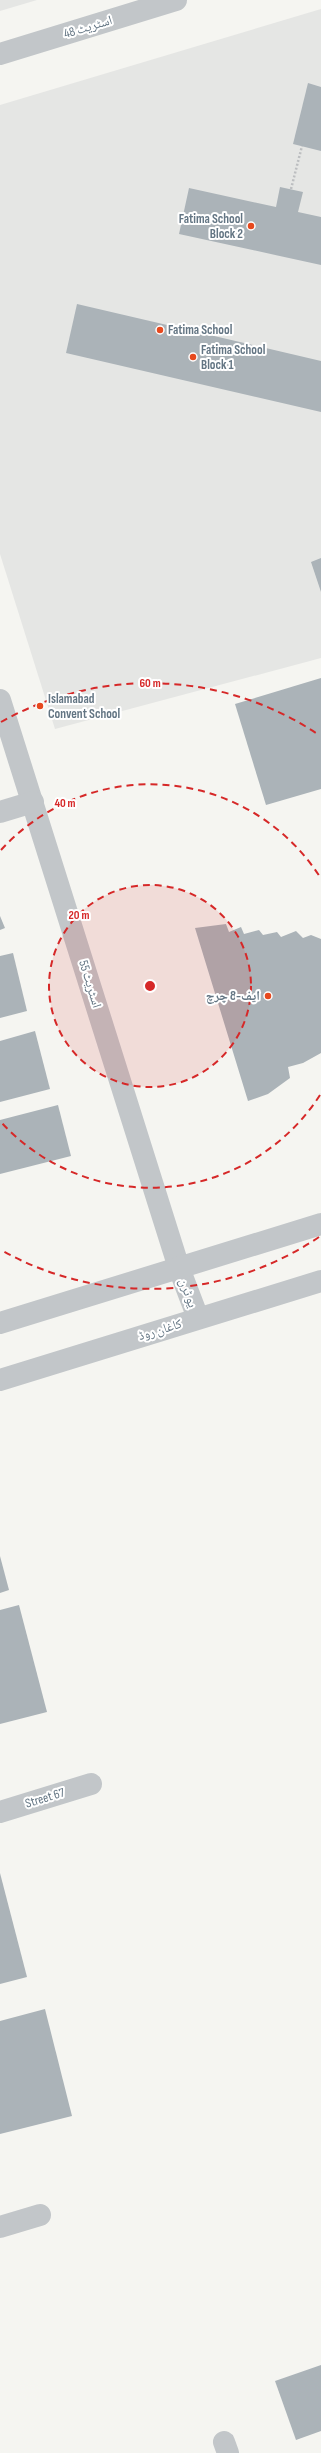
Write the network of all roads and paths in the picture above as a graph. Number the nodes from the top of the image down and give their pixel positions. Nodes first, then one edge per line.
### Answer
1 (176, 0) edge
2 (0, 54) edge
3 (302, 146) dead end
4 (291, 189) dead end
5 (0, 700) edge
6 (32, 802) junction
7 (0, 812) edge
8 (321, 1224) edge
9 (179, 1268) junction
10 (321, 1281) edge
11 (198, 1318) junction
12 (0, 1323) edge
13 (0, 1380) edge
14 (91, 1784) dead end
15 (0, 1812) edge
16 (40, 2215) dead end
17 (0, 2227) edge

1 - 2 street, اسٹریٹ 48
3 - 4 path
5 - 6 street, اسٹریٹ 55
6 - 7 street
6 - 9 street, اسٹریٹ 55
8 - 9 street
9 - 11 street, یو ٹرن
9 - 12 street
10 - 11 street, کاغان روڈ
11 - 13 street, کاغان روڈ
14 - 15 street, Street 67
16 - 17 street

